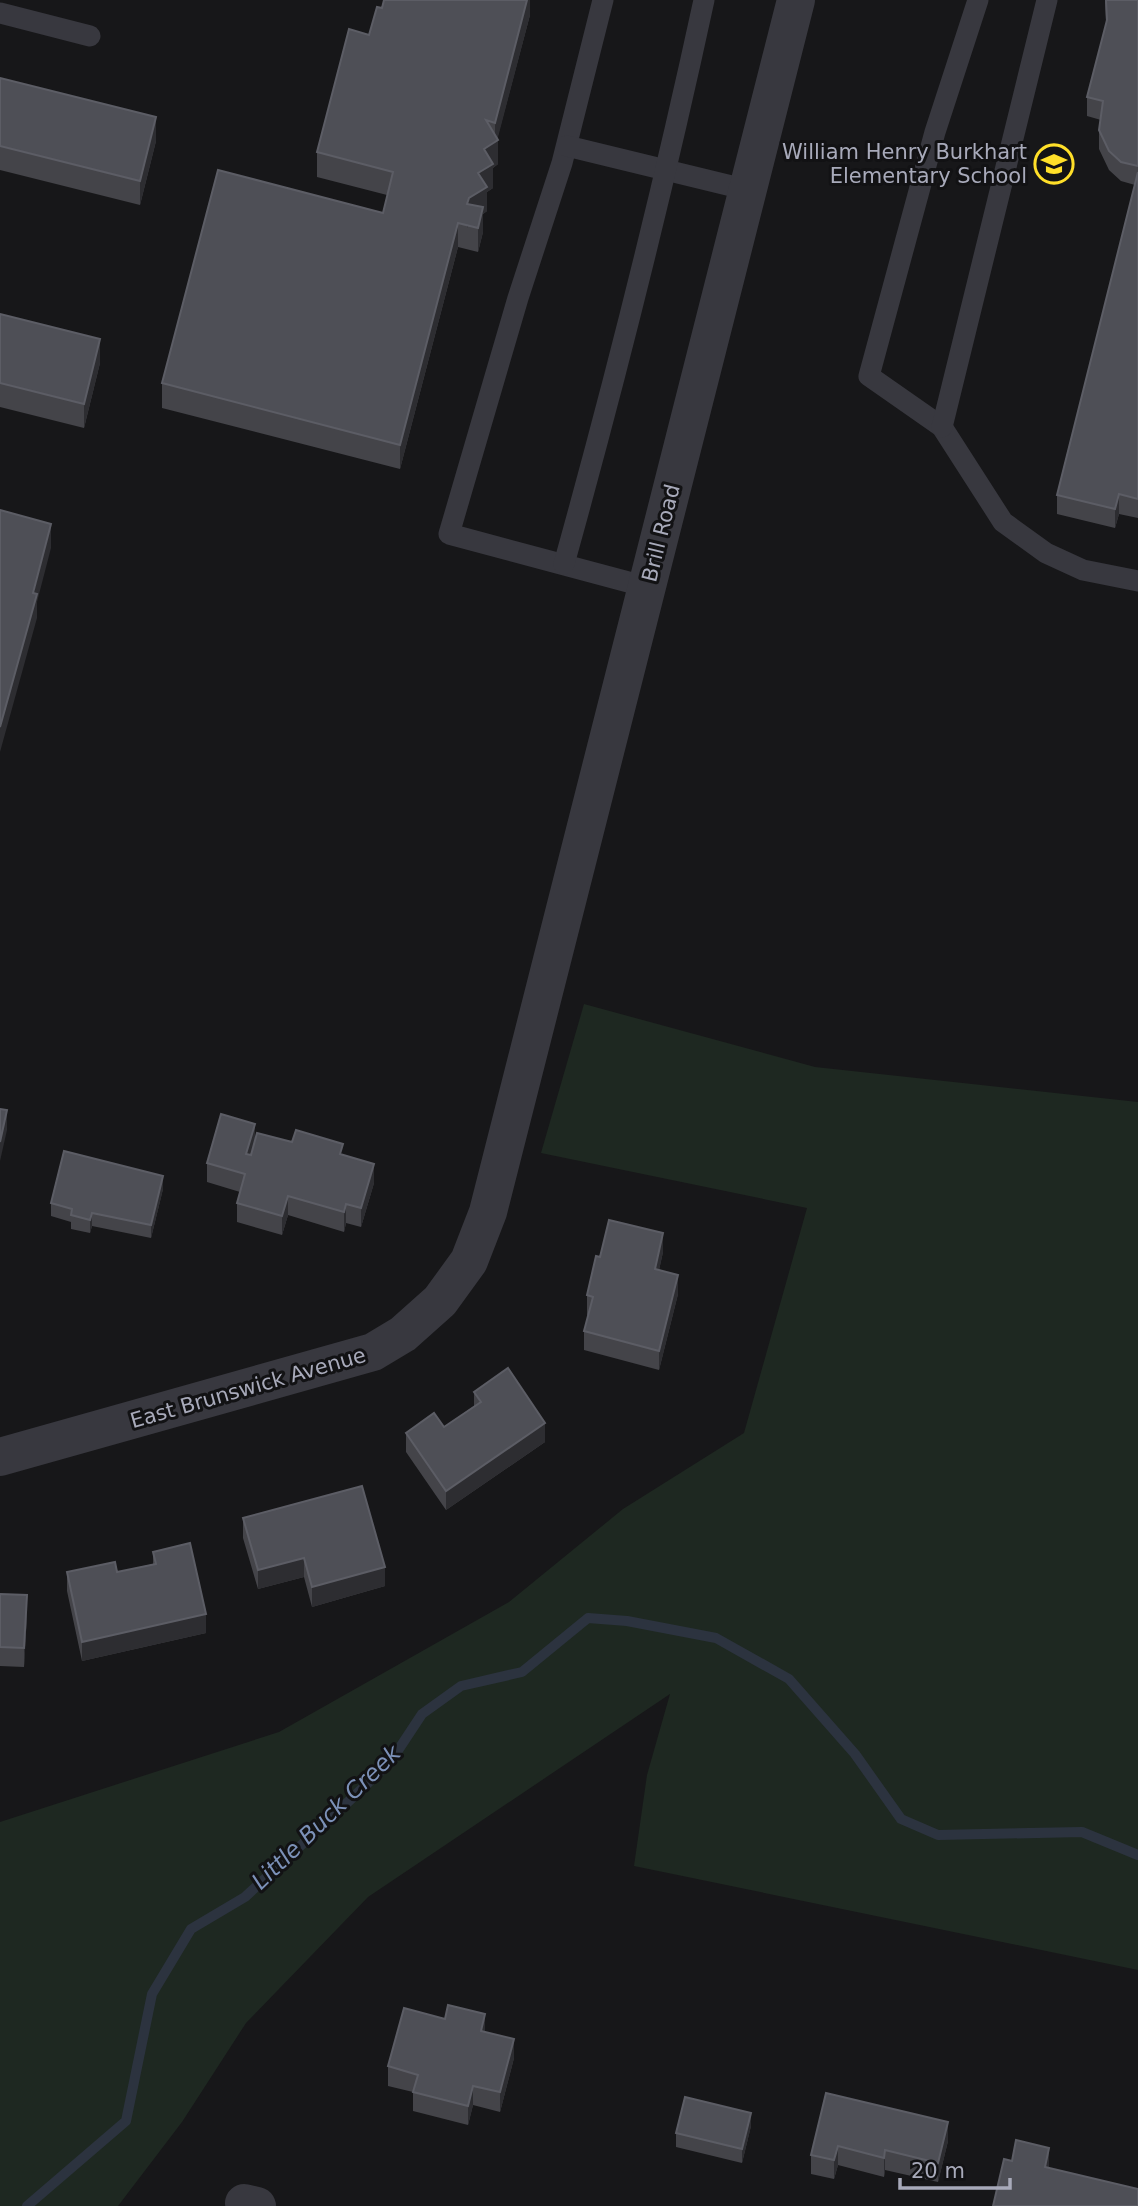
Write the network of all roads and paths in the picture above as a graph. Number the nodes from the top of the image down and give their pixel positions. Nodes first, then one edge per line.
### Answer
1 (603, 0) edge
2 (704, 0) edge
3 (796, 0) edge
4 (978, 0) edge
5 (1047, 0) edge
6 (0, 13) edge
7 (90, 36) dead end
8 (567, 146) junction
9 (667, 170) junction
10 (748, 190) junction
11 (942, 428) junction
12 (564, 564) junction
13 (1138, 581) edge
14 (647, 587) junction
15 (525, 1066) joint
16 (0, 1457) edge

1 - 8 lane
2 - 9 lane
3 - 10 street, Brill Road
4 - 11 lane
5 - 11 lane
6 - 7 lane
8 - 9 lane
8 - 12 lane
9 - 10 lane
9 - 12 lane
10 - 14 street, Brill Road
11 - 13 lane
12 - 14 lane
14 - 15 street, Brill Road
15 - 16 street, East Brunswick Avenue

